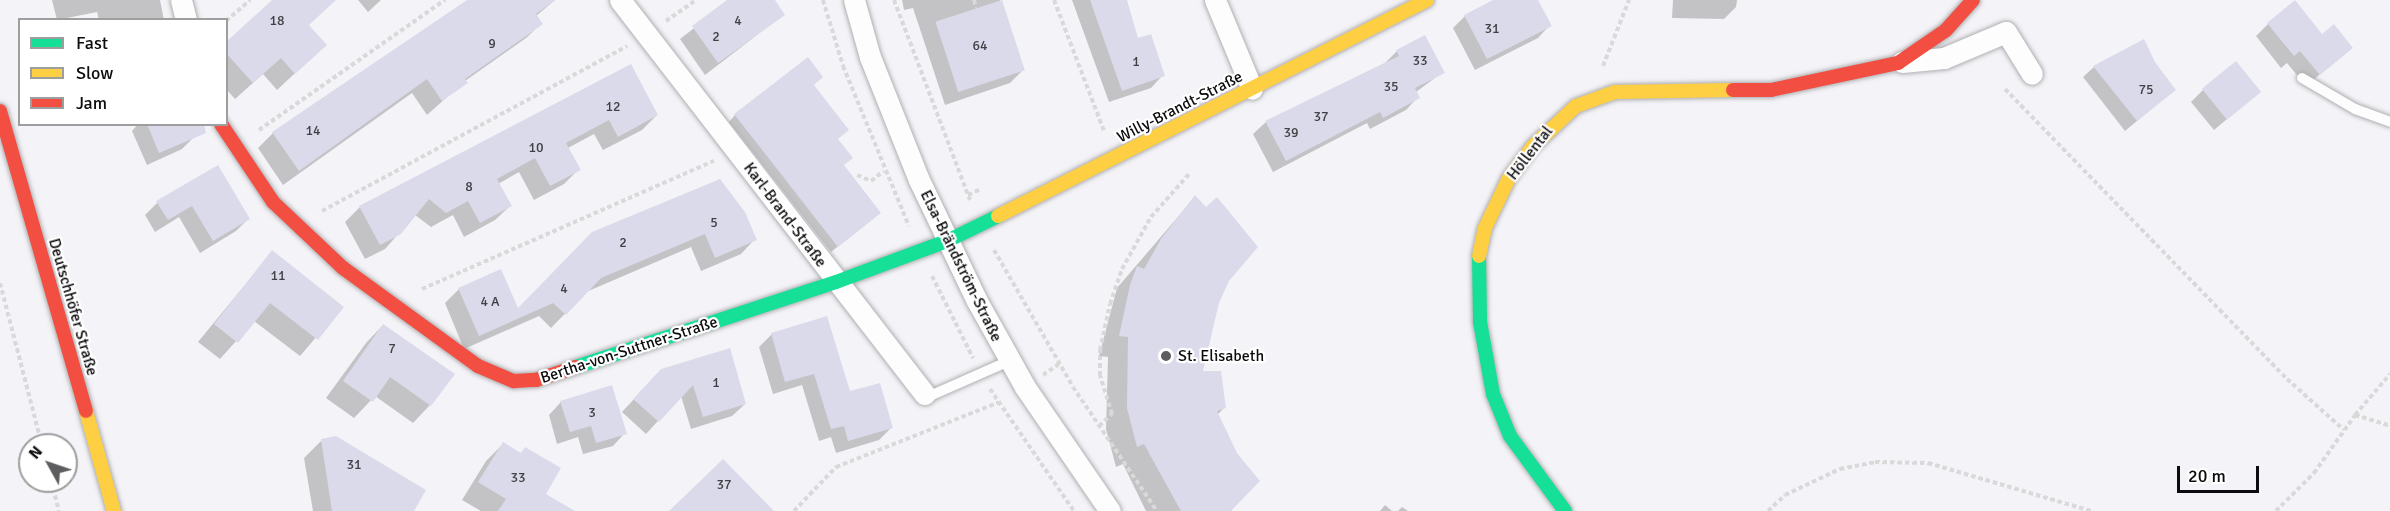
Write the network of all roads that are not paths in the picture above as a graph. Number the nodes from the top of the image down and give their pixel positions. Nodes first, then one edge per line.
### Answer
1 (181, 0) edge
2 (620, 0) edge
3 (854, 0) edge
4 (1215, 0) edge
5 (1426, 0) edge
6 (1974, 0) edge
7 (186, 18) edge
8 (1898, 63) junction
9 (2032, 74) dead end
10 (2302, 78) dead end
11 (1252, 89) junction
12 (0, 111) edge
13 (2390, 122) edge
14 (222, 126) edge
15 (947, 241) junction
16 (836, 282) junction
17 (1009, 361) junction
18 (924, 394) joint
19 (114, 511) edge
20 (1110, 511) edge
21 (1565, 511) edge

1 - 7 street
2 - 16 street, Karl-Brand-Straße
3 - 15 street, Elsa-Brändström-Straße
4 - 11 street
5 - 11 street, Willy-Brandt-Straße
6 - 8 street, Höllental
8 - 9 street, Höllental
8 - 21 street, Höllental
10 - 13 lane
11 - 15 street, Willy-Brandt-Straße
12 - 19 street, Deutschhöfer Straße
14 - 16 street, Bertha-von-Suttner-Straße
15 - 16 street, Bertha-von-Suttner-Straße
15 - 17 street, Elsa-Brändström-Straße
16 - 18 street, Karl-Brand-Straße
17 - 18 lane
17 - 20 street, Elsa-Brändström-Straße

